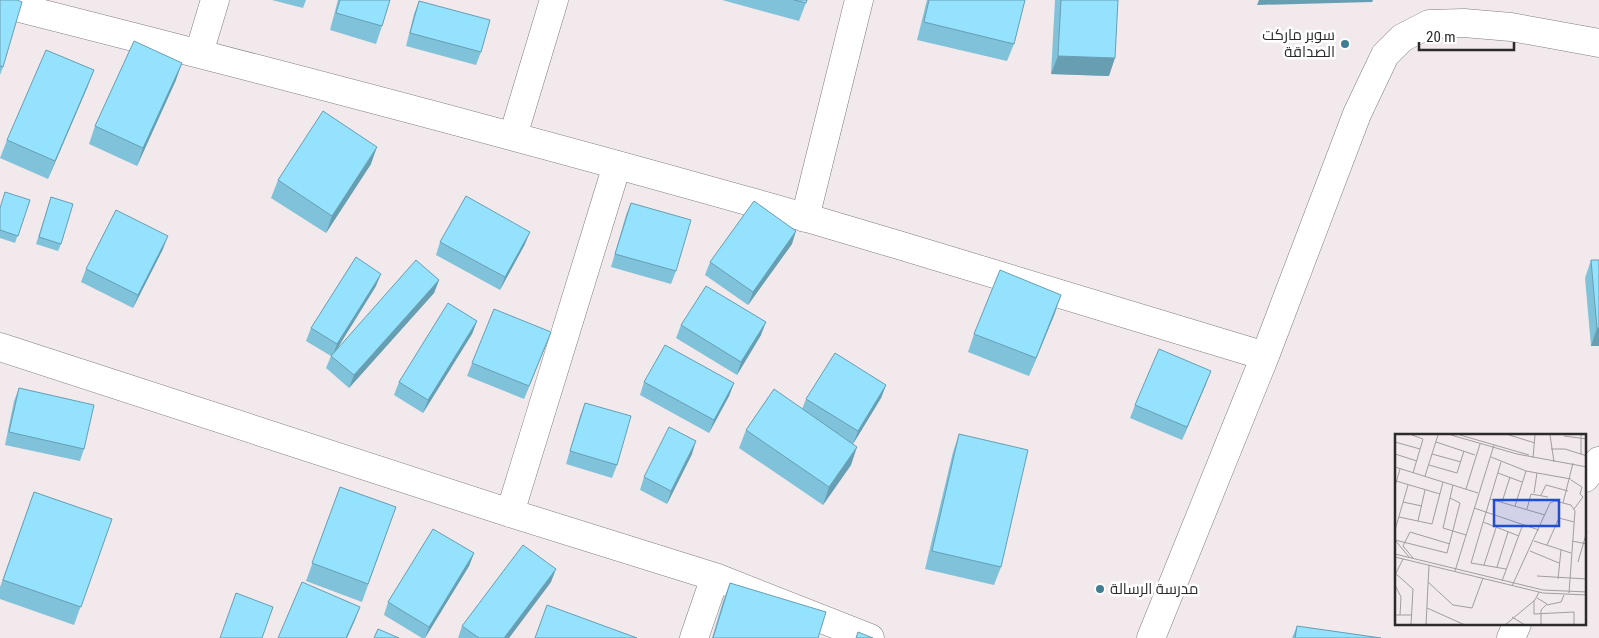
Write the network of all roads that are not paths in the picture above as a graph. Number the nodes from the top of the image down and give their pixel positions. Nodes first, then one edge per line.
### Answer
1 (215, 0) edge
2 (554, 0) edge
3 (859, 0) edge
4 (0, 3) edge
5 (1599, 43) edge
6 (199, 53) junction
7 (513, 136) junction
8 (617, 165) junction
9 (805, 218) junction
10 (0, 347) edge
11 (1265, 356) junction
12 (1599, 461) edge
13 (1586, 477) edge
14 (510, 513) junction
15 (715, 577) junction
16 (1517, 626) edge
17 (694, 638) edge
18 (870, 638) edge
19 (1151, 638) edge
20 (1511, 638) edge

1 - 6 street
2 - 7 street
3 - 9 street
4 - 6 street
5 - 11 street
6 - 7 street
7 - 8 street
8 - 9 street
8 - 14 street
9 - 11 street
10 - 14 street
11 - 19 street
12 - 13 street
14 - 15 street
15 - 17 street
15 - 18 street
16 - 20 street

